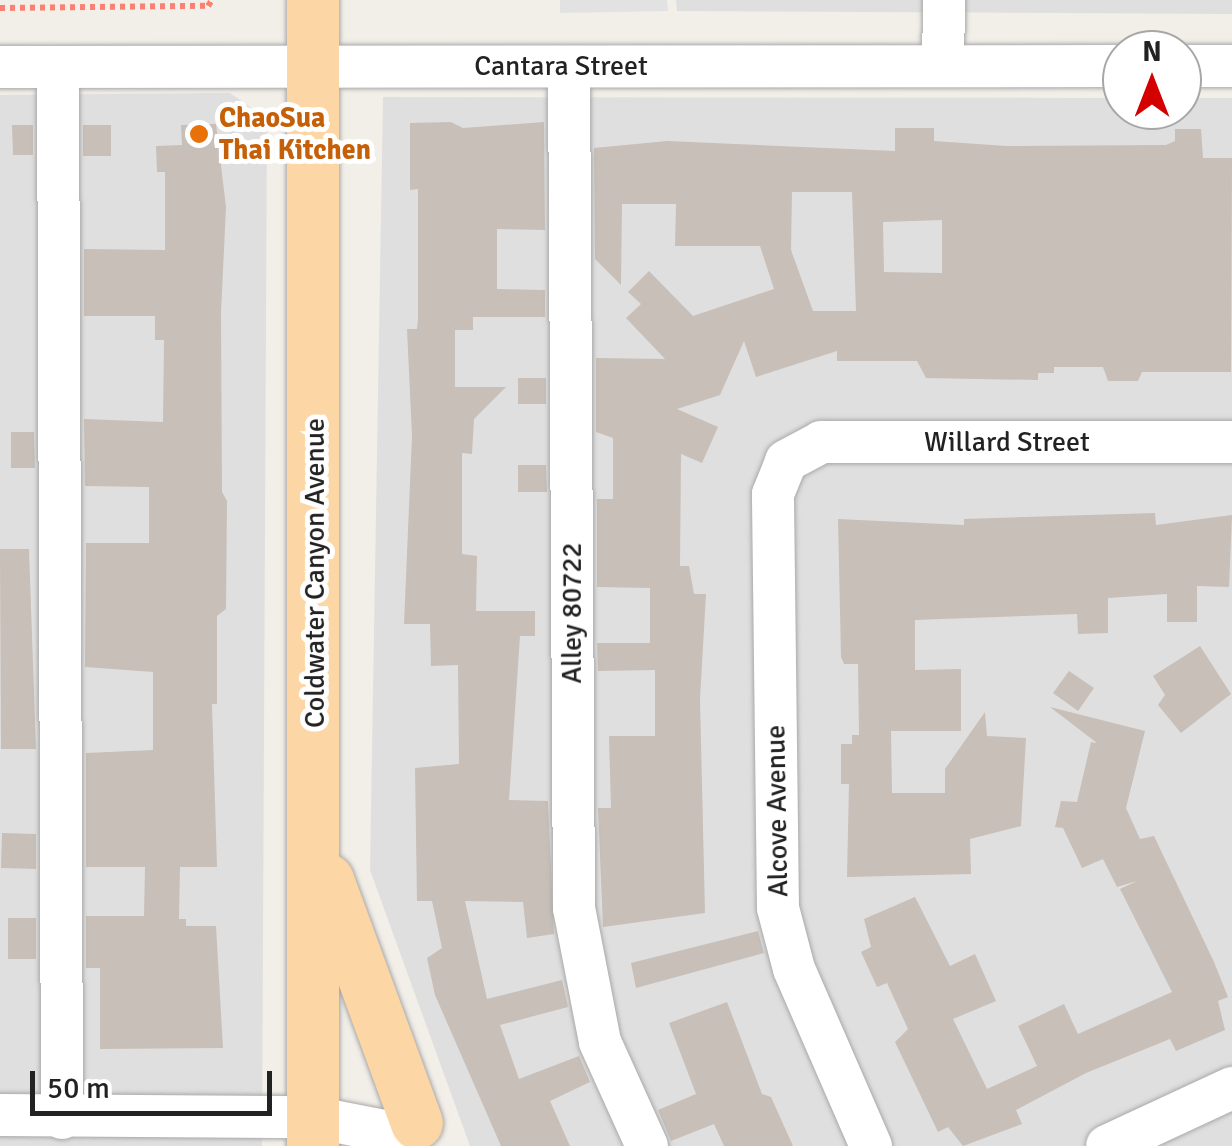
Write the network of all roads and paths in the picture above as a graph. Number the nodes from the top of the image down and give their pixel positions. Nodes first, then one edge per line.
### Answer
1 (212, 0) edge
2 (314, 0) edge
3 (944, 0) edge
4 (0, 8) edge
5 (314, 66) junction
6 (943, 66) junction
7 (1102, 66) edge
8 (1202, 66) edge
9 (1232, 66) edge
10 (0, 67) edge
11 (58, 67) junction
12 (569, 67) junction
13 (1232, 442) edge
14 (786, 461) joint
15 (314, 842) junction
16 (1232, 1088) edge
17 (0, 1116) edge
18 (62, 1118) junction
19 (313, 1132) edge
20 (415, 1138) edge
21 (647, 1146) edge
22 (872, 1146) edge
23 (1107, 1146) edge

1 - 4 path
2 - 5 main road, Coldwater Canyon Avenue
3 - 6 street
5 - 11 street, Cantara Street
5 - 12 street, Cantara Street
5 - 15 main road, Coldwater Canyon Avenue
6 - 7 street, Cantara Street
6 - 12 street, Cantara Street
8 - 9 street
10 - 11 street, Cantara Street
11 - 18 street
12 - 21 street, Alley 80722
13 - 14 street, Willard Street
14 - 22 street, Alcove Avenue
15 - 19 main road, Coldwater Canyon Avenue
15 - 20 main road
16 - 23 street
17 - 18 street
18 - 19 street
19 - 20 street

